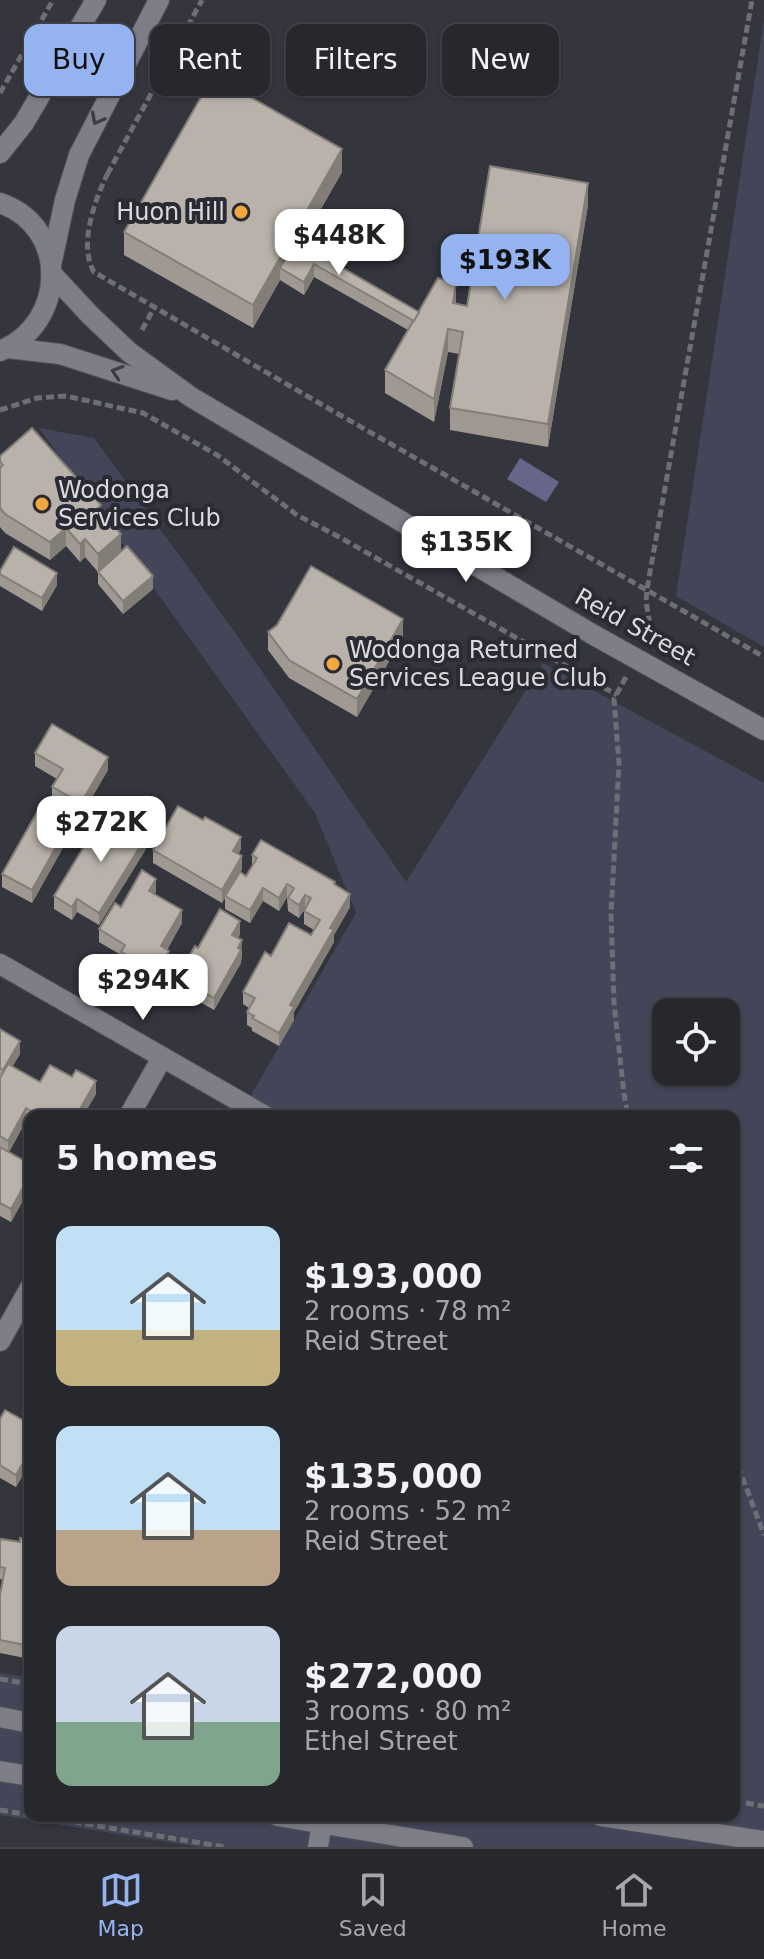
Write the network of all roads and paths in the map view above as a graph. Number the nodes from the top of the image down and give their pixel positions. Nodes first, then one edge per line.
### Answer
1 (53, 0) edge
2 (96, 0) edge
3 (752, 0) edge
4 (157, 1) edge
5 (0, 93) edge
6 (0, 153) edge
7 (108, 173) dead end
8 (0, 203) edge
9 (51, 269) junction
10 (4, 350) edge
11 (191, 397) junction
12 (0, 410) edge
13 (654, 561) dead end
14 (764, 657) edge
15 (617, 695) dead end
16 (764, 730) edge
17 (617, 803) dead end
18 (0, 964) edge
19 (162, 1058) junction
20 (132, 1110) edge
21 (254, 1110) edge
22 (627, 1110) edge
23 (24, 1299) edge
24 (0, 1341) edge
25 (740, 1471) edge
26 (764, 1535) edge
27 (0, 1679) edge
28 (24, 1683) edge
29 (0, 1717) edge
30 (24, 1722) edge
31 (0, 1771) edge
32 (24, 1775) edge
33 (740, 1802) edge
34 (764, 1806) edge
35 (0, 1810) edge
36 (24, 1814) edge
37 (74, 1822) edge
38 (322, 1822) edge
39 (332, 1822) edge
40 (640, 1822) edge
41 (764, 1841) edge
42 (225, 1847) edge
43 (318, 1847) edge
44 (463, 1847) edge

1 - 5 path
2 - 6 street
3 - 13 path
4 -> 9 street
7 - 14 path
8 - 9 street, Reid Street
9 - 10 street
9 - 11 street, Reid Street
11 -> 10 street, Reid Street
11 - 16 street, Reid Street
12 - 15 path
17 - 22 path
18 - 19 street
19 - 20 street
19 - 21 street
23 - 24 street
25 - 26 path
27 - 28 path
29 - 30 street
31 - 32 street
33 - 34 path
35 - 36 path
37 - 42 path
38 - 43 street
39 - 44 street
40 - 41 street

